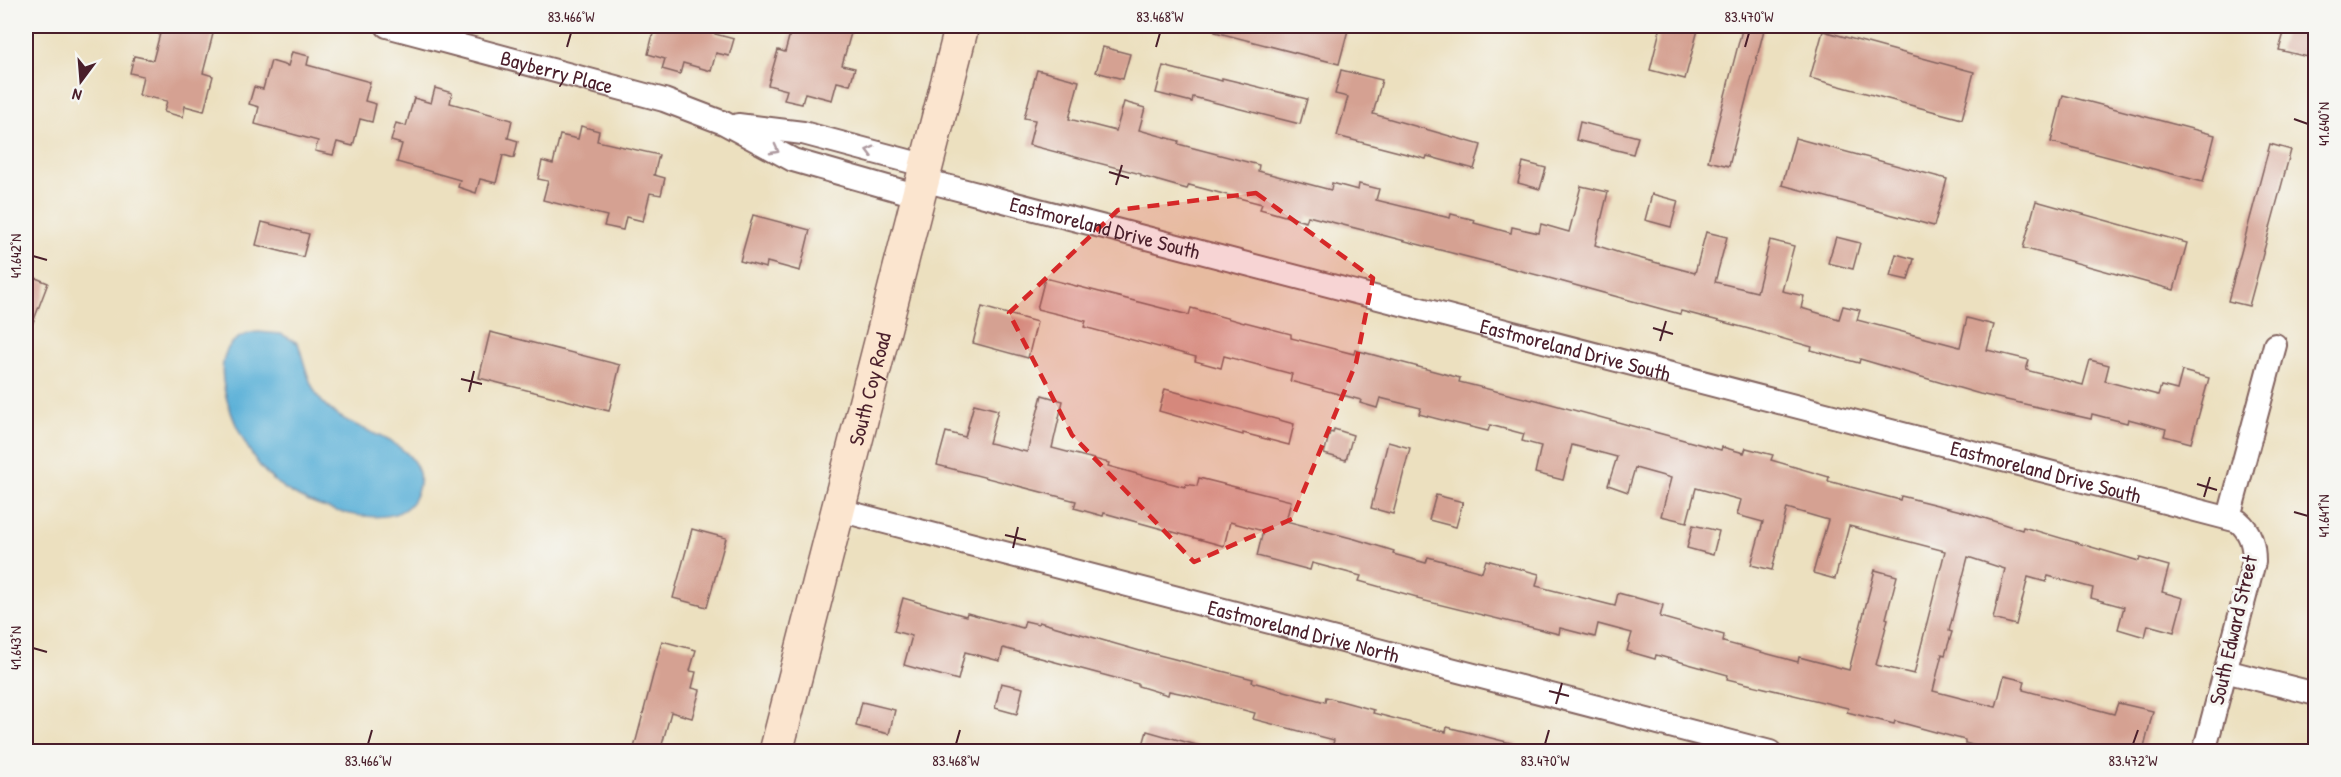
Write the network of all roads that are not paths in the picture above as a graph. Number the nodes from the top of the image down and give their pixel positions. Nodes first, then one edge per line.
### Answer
1 (387, 26) edge
2 (962, 26) edge
3 (724, 123) junction
4 (923, 181) junction
5 (2275, 345) dead end
6 (838, 510) junction
7 (2229, 517) junction
8 (2225, 671) junction
9 (2316, 694) edge
10 (776, 752) edge
11 (1770, 752) edge
12 (2204, 752) edge

1 - 3 street, Bayberry Place
2 - 4 street, South Coy Road
4 -> 3 street, Bayberry Place
3 -> 4 street, Bayberry Place
4 - 6 street, South Coy Road
4 - 7 street, Eastmoreland Drive South
5 - 7 street
6 - 10 street, South Coy Road
6 - 11 street, Eastmoreland Drive North
7 - 8 street, South Edward Street
8 - 9 street
8 - 12 street, South Edward Street

